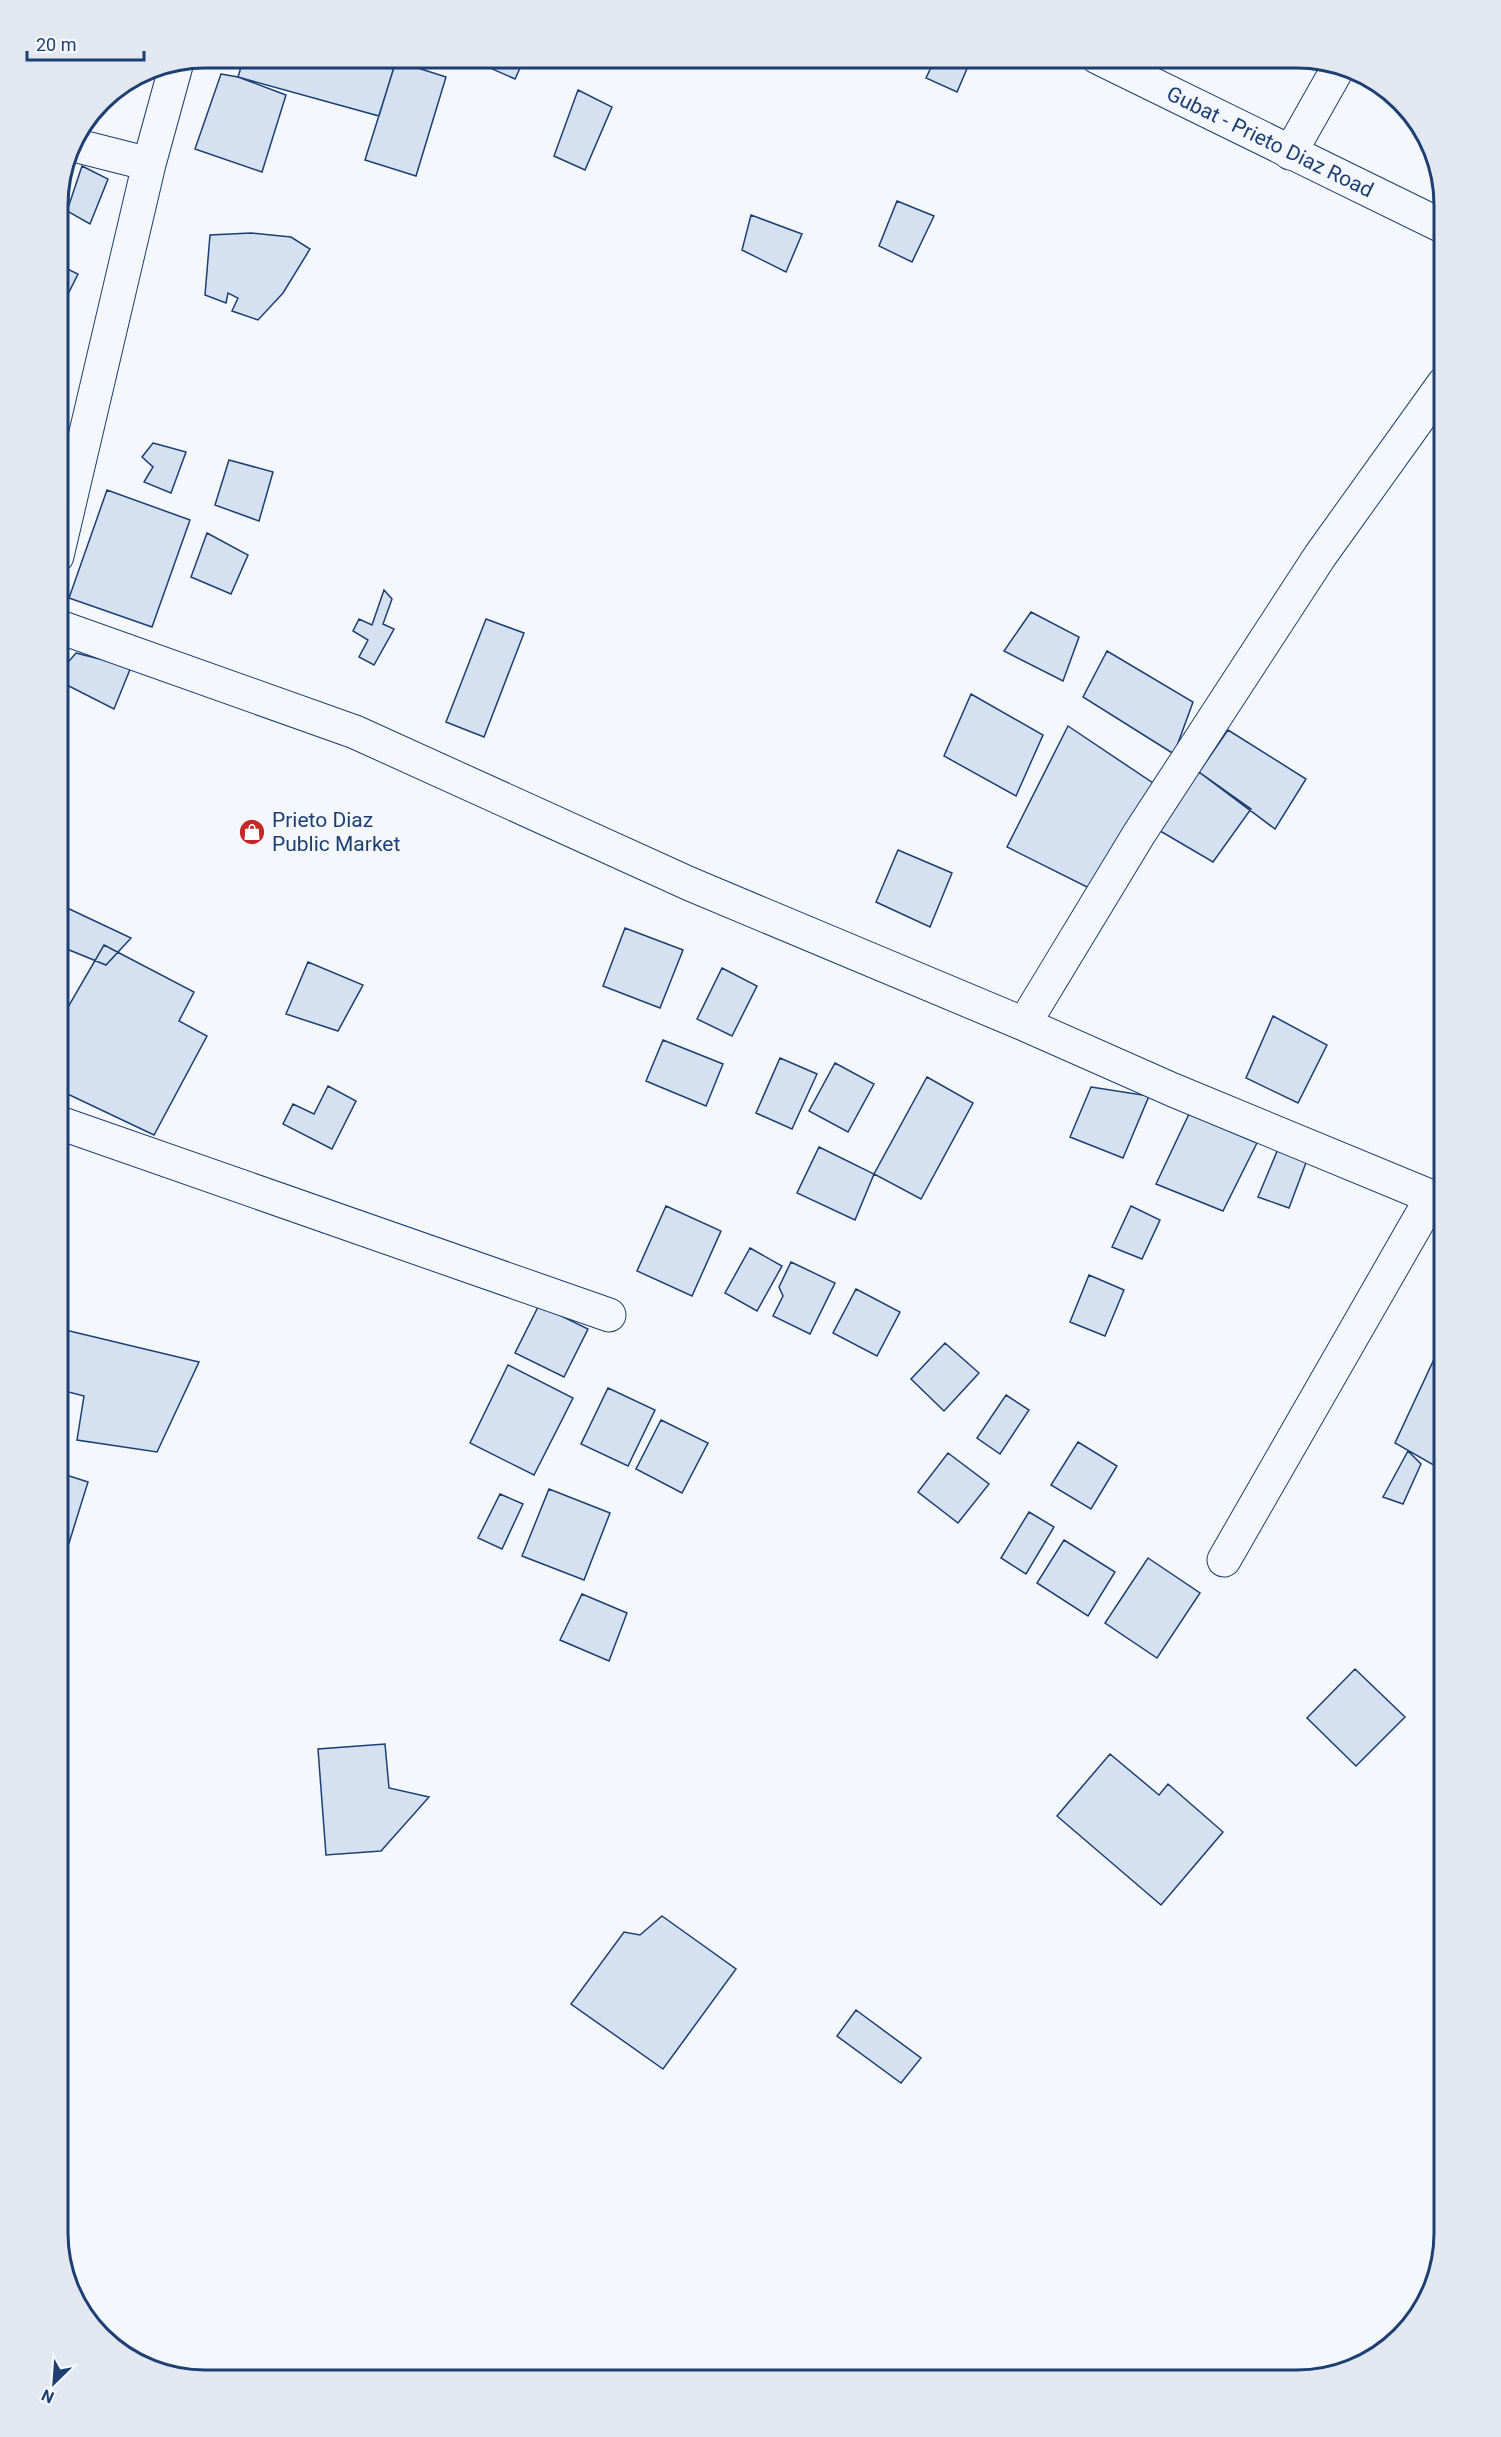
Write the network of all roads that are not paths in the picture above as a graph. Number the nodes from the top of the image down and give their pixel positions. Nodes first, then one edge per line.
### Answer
1 (1119, 68) edge
2 (175, 71) edge
3 (1335, 73) edge
4 (81, 147) edge
5 (1290, 153) junction
6 (149, 164) junction
7 (1433, 222) edge
8 (1433, 398) edge
9 (68, 508) edge
10 (68, 630) edge
11 (1024, 1024) junction
12 (68, 1126) edge
13 (1433, 1198) edge
14 (1433, 1208) edge
15 (609, 1315) dead end
16 (1224, 1560) dead end

1 - 5 street, Gubat - Prieto Diaz Road
2 - 6 street
3 - 5 street
4 - 6 street
5 - 7 street, Gubat - Prieto Diaz Road
6 - 9 street
8 - 11 street
10 - 11 street
11 - 13 street
12 - 15 street
14 - 16 street

